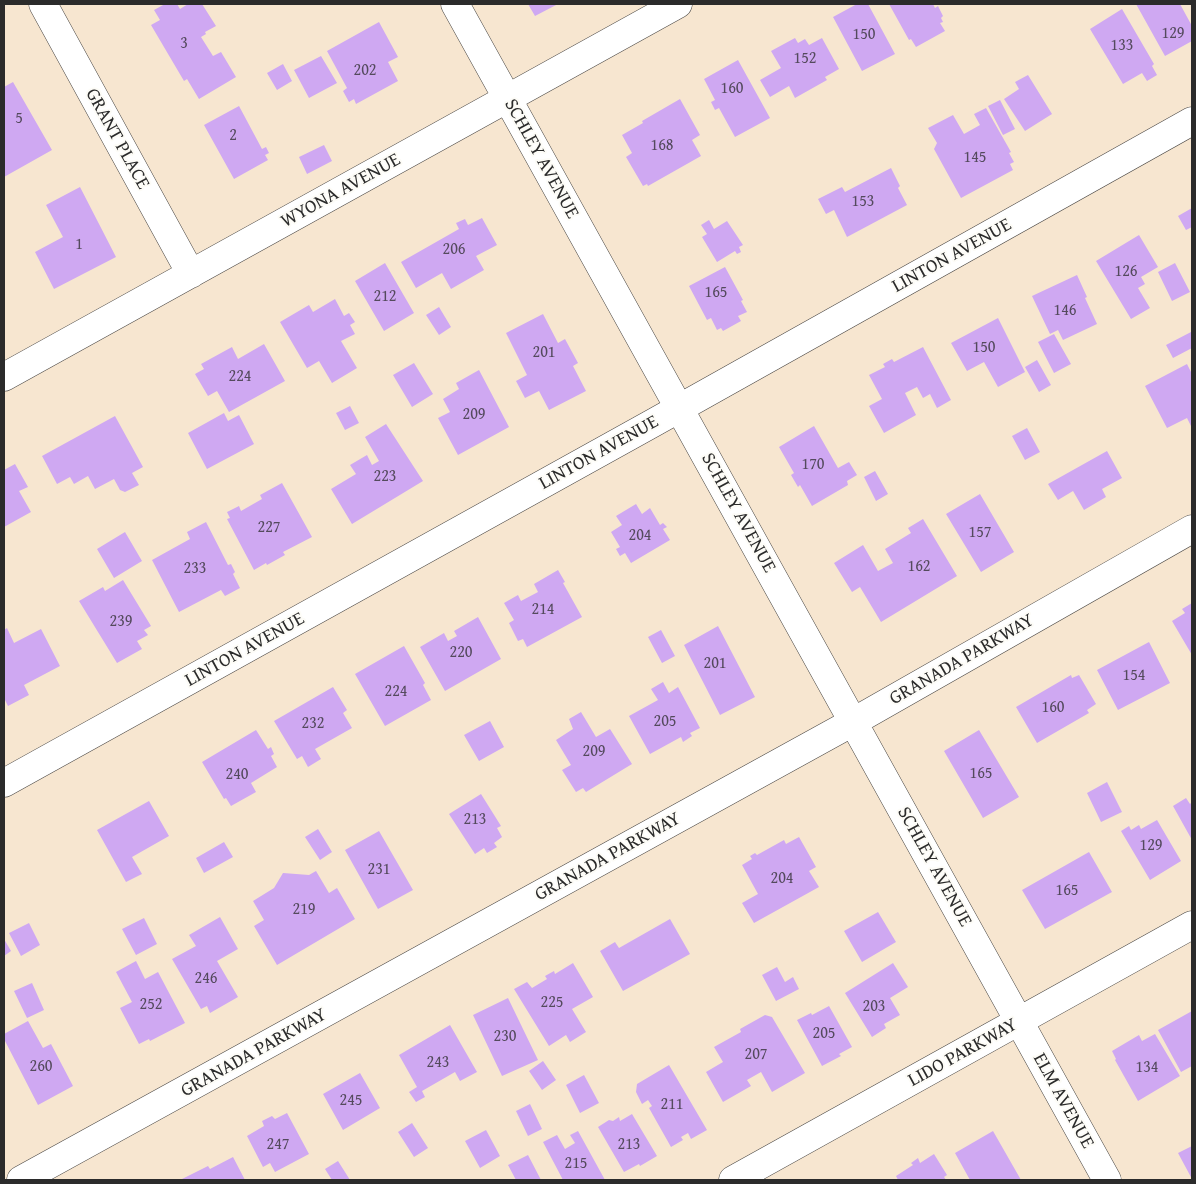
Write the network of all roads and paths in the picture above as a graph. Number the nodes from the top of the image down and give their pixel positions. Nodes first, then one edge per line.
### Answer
1 (43, 4) edge
2 (455, 4) edge
3 (678, 4) edge
4 (508, 98) junction
5 (1192, 121) edge
6 (191, 274) junction
7 (4, 377) edge
8 (680, 408) junction
9 (1192, 528) edge
10 (854, 722) junction
11 (4, 784) edge
12 (1192, 925) edge
13 (1019, 1022) junction
14 (59, 1172) edge
15 (21, 1180) edge
16 (733, 1180) edge
17 (1107, 1180) edge

1 - 6 street, GRANT PLACE
2 - 4 street, SCHLEY AVENUE
3 - 4 street, WYONA AVENUE
4 - 6 street, WYONA AVENUE
4 - 8 street, SCHLEY AVENUE
5 - 8 street, LINTON AVENUE
6 - 7 street, WYONA AVENUE
8 - 10 street, SCHLEY AVENUE
8 - 11 street, LINTON AVENUE
9 - 10 street, GRANADA PARKWAY
10 - 13 street, SCHLEY AVENUE
10 - 14 street, GRANADA PARKWAY
12 - 13 street, LIDO PARKWAY
13 - 16 street, LIDO PARKWAY
13 - 17 street, ELM AVENUE
14 - 15 street, GRANADA PARKWAY

